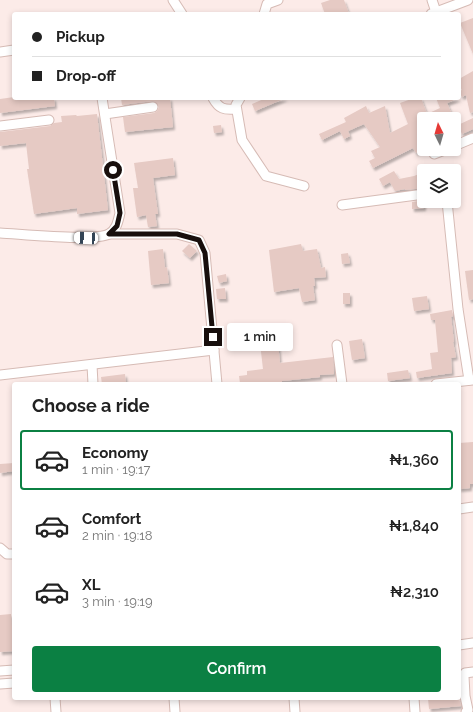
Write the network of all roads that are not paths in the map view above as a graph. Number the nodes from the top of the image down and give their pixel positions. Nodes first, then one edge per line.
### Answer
1 (173, 0) edge
2 (278, 0) edge
3 (432, 0) edge
4 (468, 0) edge
5 (265, 2) edge
6 (455, 2) edge
7 (181, 12) edge
8 (264, 12) edge
9 (435, 12) edge
10 (437, 12) edge
11 (12, 50) edge
12 (0, 52) edge
13 (102, 100) edge
14 (214, 100) edge
15 (239, 100) edge
16 (153, 107) dead end
17 (236, 109) junction
18 (105, 114) junction
19 (49, 120) dead end
20 (0, 126) edge
21 (473, 138) edge
22 (461, 143) edge
23 (304, 186) dead end
24 (417, 195) edge
25 (342, 205) dead end
26 (447, 208) edge
27 (0, 233) edge
28 (109, 234) junction
29 (337, 345) dead end
30 (214, 350) junction
31 (92, 365) junction
32 (0, 375) edge
33 (471, 380) edge
34 (93, 382) edge
35 (217, 382) edge
36 (342, 382) edge
37 (454, 382) edge
38 (473, 507) edge
39 (461, 509) edge
40 (0, 548) edge
41 (12, 554) edge
42 (473, 643) edge
43 (461, 645) edge
44 (12, 670) edge
45 (0, 671) edge
46 (473, 672) edge
47 (12, 683) edge
48 (0, 684) edge
49 (54, 700) edge
50 (174, 700) edge
51 (294, 700) edge
52 (414, 700) edge
53 (56, 712) edge
54 (175, 712) edge
55 (295, 712) edge
56 (415, 712) edge
57 (466, 712) edge

1 - 7 street
2 - 5 street
3 - 9 street
4 - 6 street
5 - 8 street
6 - 10 street
11 - 12 street
13 - 18 street
14 - 17 street
15 - 17 street
16 - 18 street
17 - 23 street
18 - 28 street
19 - 20 street
21 - 22 street
24 - 25 street
26 - 33 street
27 - 28 street
28 - 30 street
29 - 36 street
30 - 31 street
30 - 35 street
31 - 32 street
31 - 34 street
33 - 37 street
38 - 39 street
40 - 41 street
42 - 43 street
44 - 45 street
46 - 57 street
47 - 48 street
49 - 53 street
50 - 54 street
51 - 55 street
52 - 56 street

